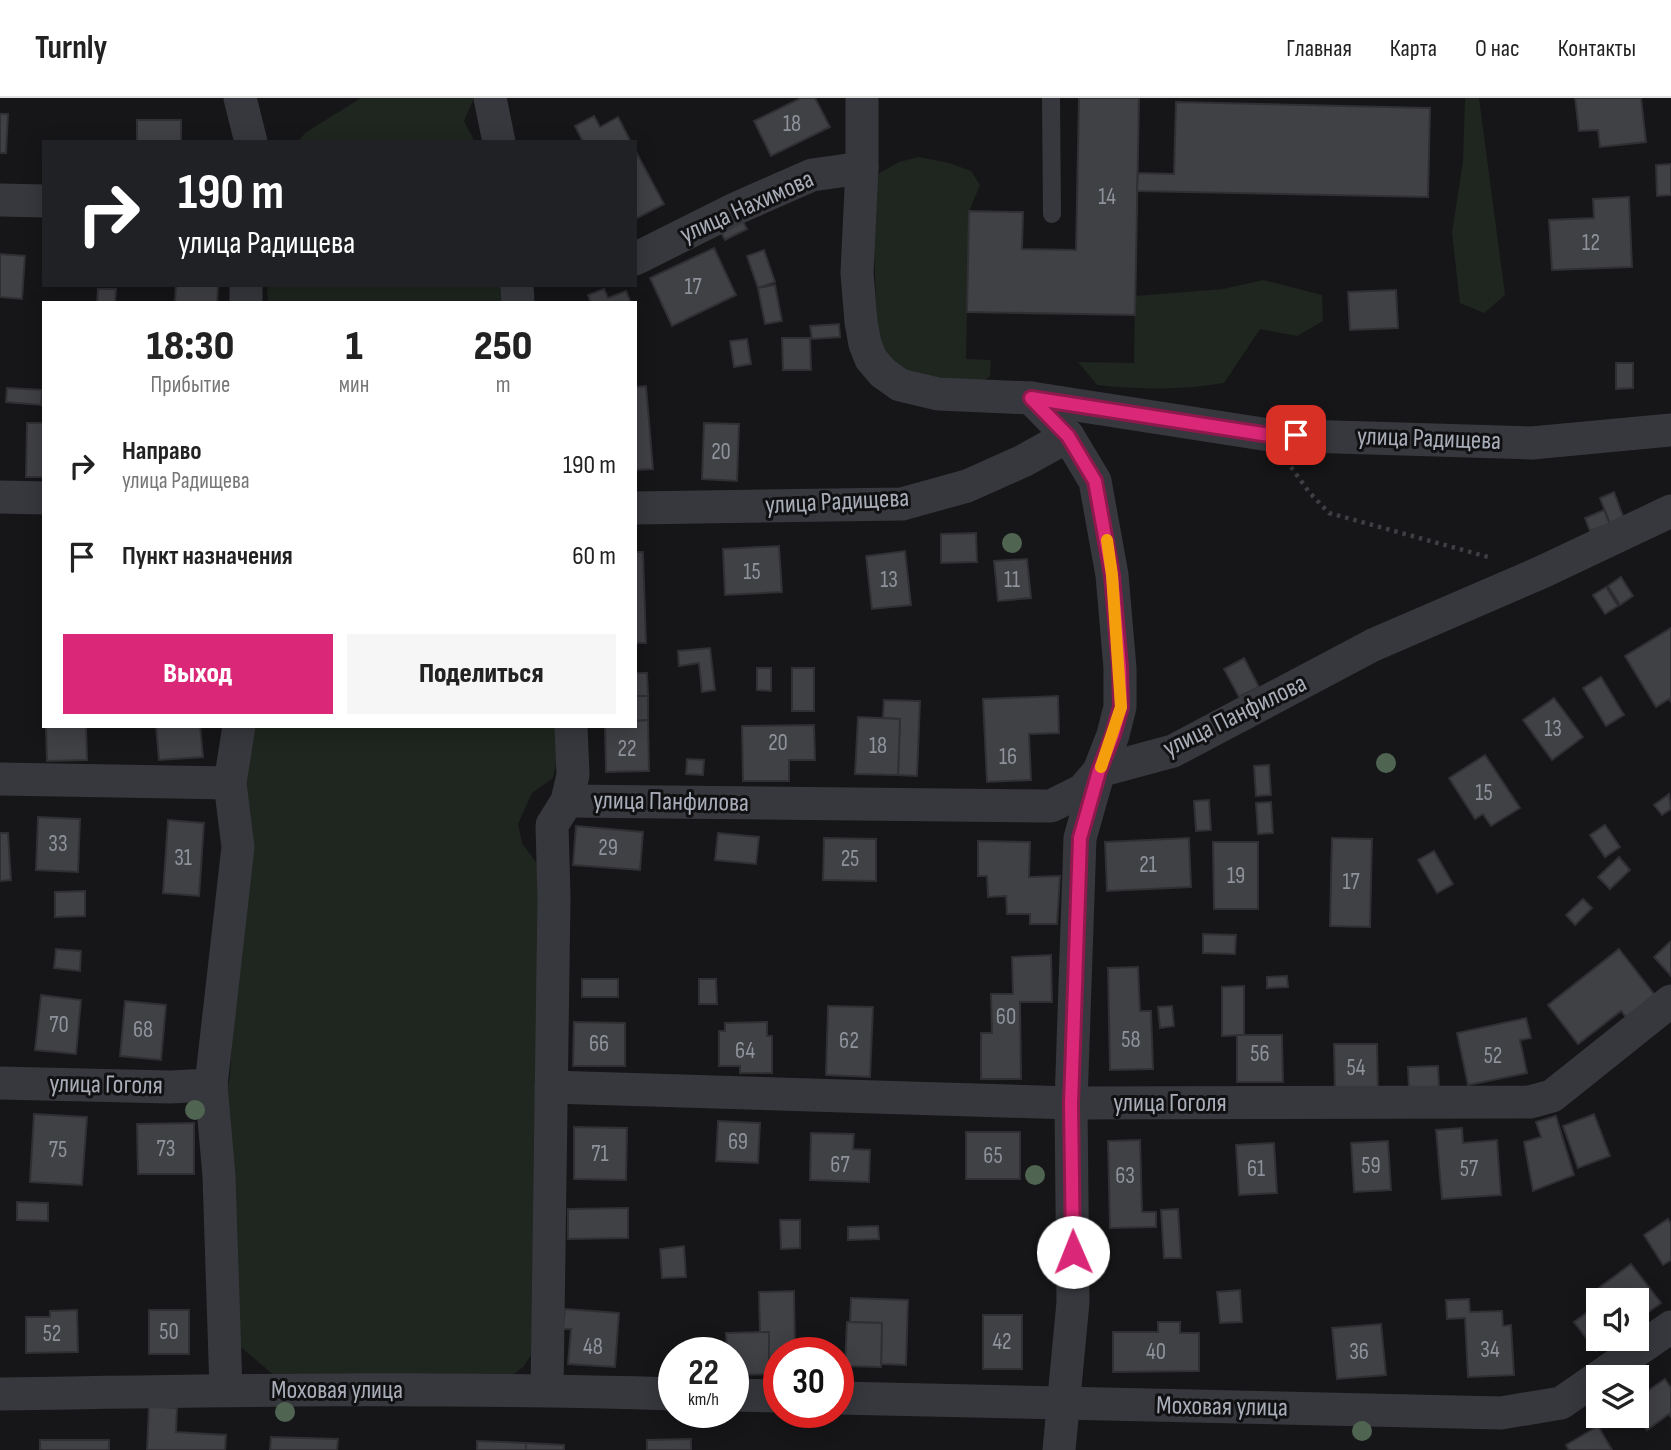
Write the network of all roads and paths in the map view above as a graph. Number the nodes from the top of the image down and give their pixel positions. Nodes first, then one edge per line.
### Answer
1 (240, 98) edge
2 (490, 98) edge
3 (862, 98) edge
4 (1051, 98) edge
5 (250, 140) edge
6 (499, 140) edge
7 (862, 168) junction
8 (0, 200) edge
9 (42, 201) edge
10 (1052, 214) dead end
11 (637, 258) edge
12 (1031, 398) junction
13 (1671, 430) edge
14 (1269, 435) junction
15 (1068, 436) junction
16 (0, 497) edge
17 (42, 498) edge
18 (637, 508) edge
19 (1671, 511) edge
20 (1542, 572) junction
21 (239, 728) edge
22 (571, 728) edge
23 (1099, 771) junction
24 (0, 779) edge
25 (230, 783) junction
26 (568, 801) junction
27 (1671, 1001) edge
28 (0, 1083) edge
29 (211, 1085) junction
30 (551, 1087) junction
31 (1071, 1104) junction
32 (1671, 1327) edge
33 (226, 1390) junction
34 (547, 1390) junction
35 (658, 1393) edge
36 (0, 1394) edge
37 (854, 1398) edge
38 (1062, 1404) junction
39 (1059, 1450) edge

1 - 5 street
2 - 6 street
3 - 7 street, улица Радищева
4 - 10 lane
7 - 11 street, улица Нахимова
7 - 12 street, улица Радищева
8 - 9 street
12 - 14 street, улица Радищева
12 - 15 street
13 - 14 street, улица Радищева
14 - 20 path
15 - 18 street, улица Радищева
15 - 23 street
16 - 17 street
19 - 20 street, улица Панфилова
20 - 23 street, улица Панфилова
21 - 25 street
22 - 26 street
23 - 26 street, улица Панфилова
23 - 31 street
24 - 25 street
25 - 29 street
26 - 30 street
27 - 31 street, улица Гоголя
28 - 29 street, улица Гоголя
29 - 33 street
30 - 31 street, улица Гоголя
30 - 34 street
31 - 38 street
32 - 38 street, Моховая улица
33 - 34 street, Моховая улица
33 - 36 street, Моховая улица
34 - 35 street, Моховая улица
37 - 38 street, Моховая улица
38 - 39 street

